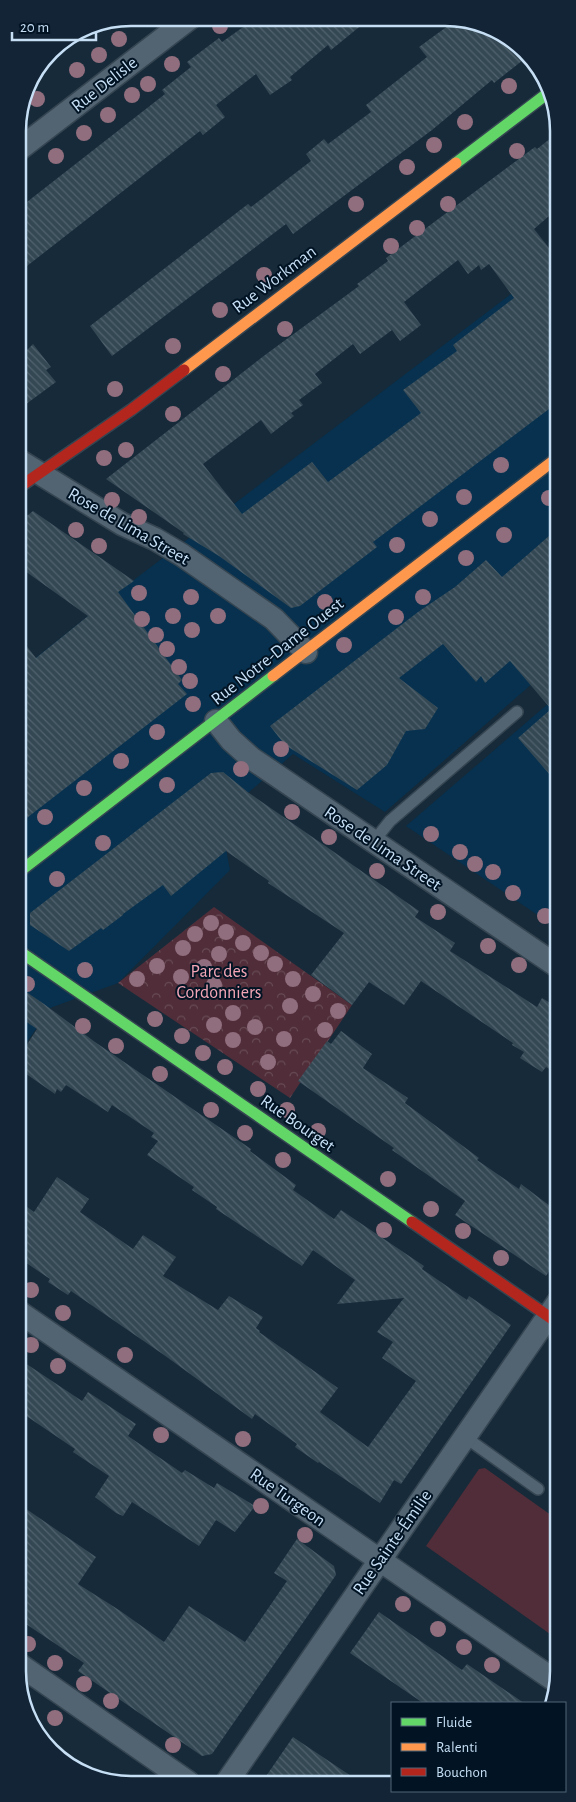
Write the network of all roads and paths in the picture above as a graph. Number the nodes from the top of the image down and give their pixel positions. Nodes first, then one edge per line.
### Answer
1 (180, 26) edge
2 (543, 96) edge
3 (26, 144) edge
4 (550, 463) edge
5 (26, 465) edge
6 (41, 473) junction
7 (26, 483) edge
8 (306, 652) junction
9 (517, 712) dead end
10 (216, 721) junction
11 (374, 841) junction
12 (26, 867) edge
13 (26, 956) edge
14 (550, 961) edge
15 (550, 1311) edge
16 (26, 1317) edge
17 (550, 1321) edge
18 (465, 1437) junction
19 (538, 1489) dead end
20 (380, 1559) junction
21 (26, 1669) edge
22 (550, 1677) edge
23 (179, 1776) edge
24 (231, 1776) edge

1 - 3 street, Rue Delisle
2 - 6 street, Rue Workman
4 - 8 street, Rue Notre-Dame Ouest
5 - 6 street, Rose de Lima Street
6 - 7 street, Rue Workman
6 - 8 street, Rose de Lima Street
8 - 10 street, Rue Notre-Dame Ouest
9 - 11 lane
10 - 11 street, Rose de Lima Street
10 - 12 street, Rue Notre-Dame Ouest
11 - 14 street, Rose de Lima Street
13 - 15 street, Rue Bourget
16 - 20 street, Rue Turgeon
17 - 18 street, Rue Sainte-Émilie
18 - 19 lane
18 - 20 street, Rue Sainte-Émilie
20 - 22 street, Rue Turgeon
20 - 24 street, Rue Sainte-Émilie
21 - 23 street

